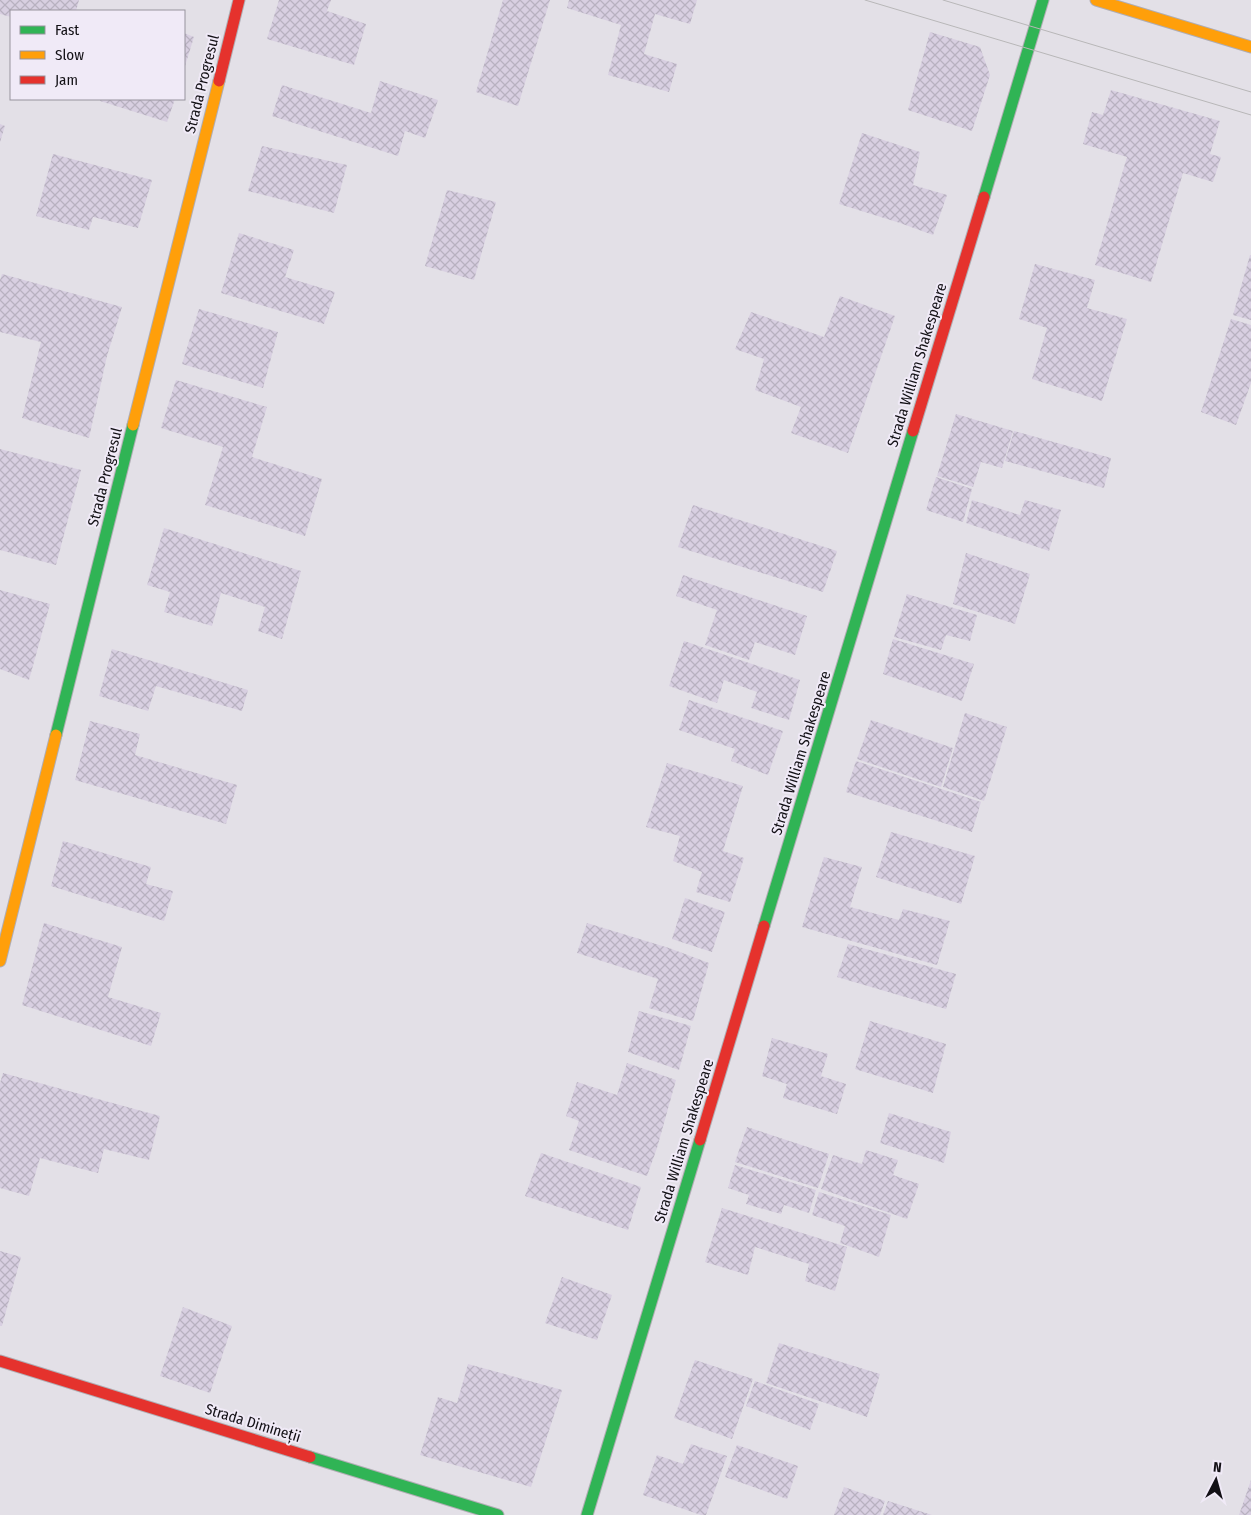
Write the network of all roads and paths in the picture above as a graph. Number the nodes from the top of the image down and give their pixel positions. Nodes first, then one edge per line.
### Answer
1 (239, 0) edge
2 (1042, 0) edge
3 (1096, 0) edge
4 (1251, 47) edge
5 (0, 961) edge
6 (0, 1361) edge
7 (498, 1515) edge
8 (587, 1515) edge

1 - 5 street, Strada Progresul
2 - 8 street, Strada William Shakespeare
3 - 4 street
6 - 7 street, Strada Dimineții

